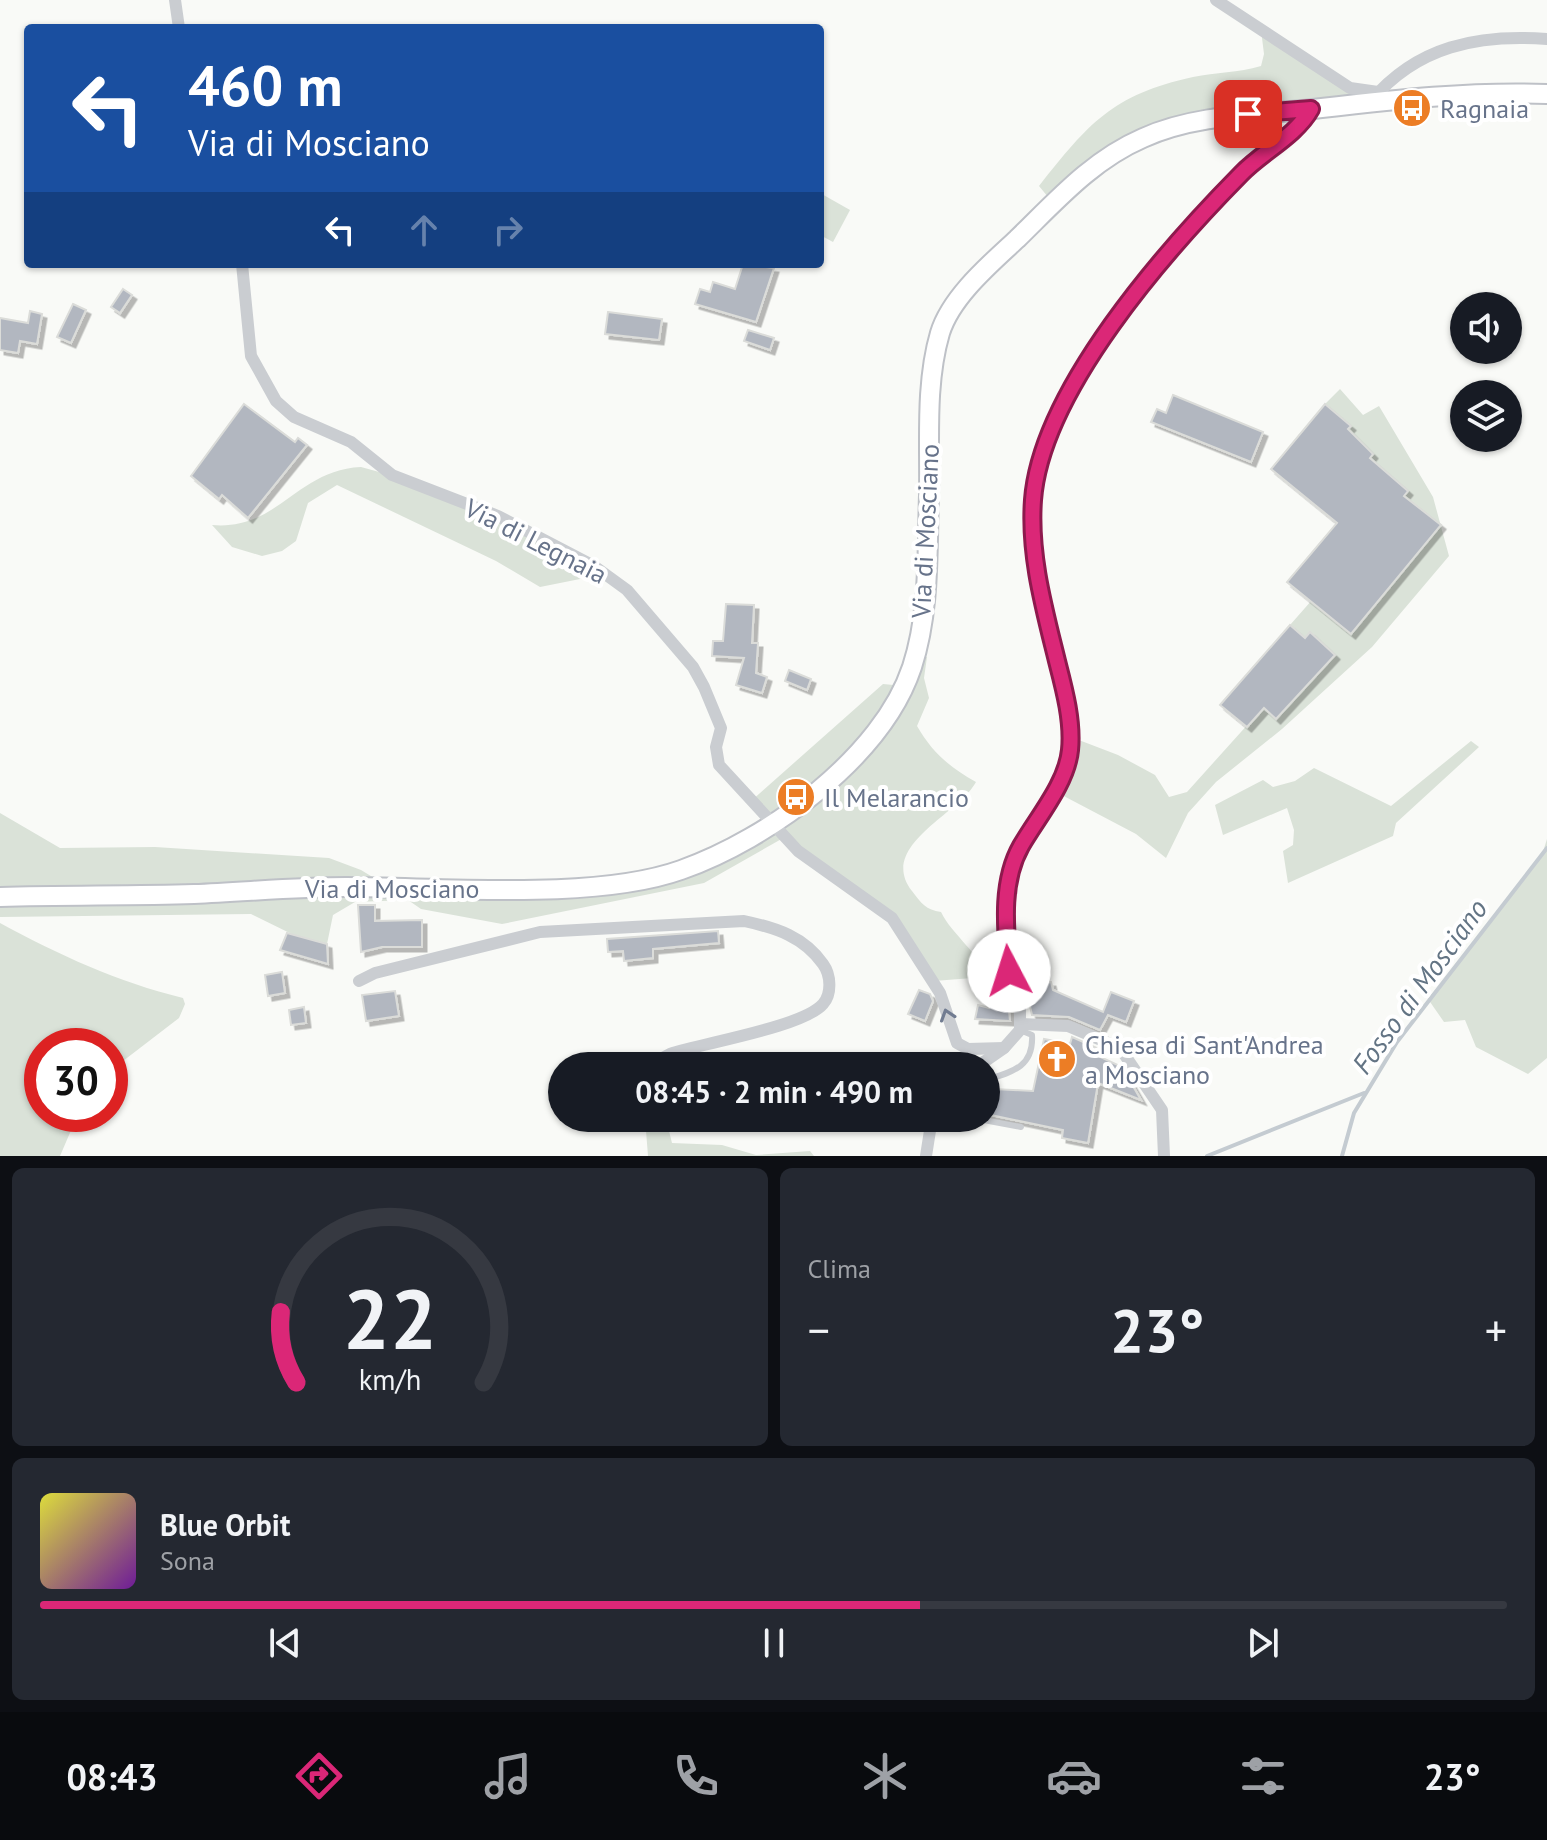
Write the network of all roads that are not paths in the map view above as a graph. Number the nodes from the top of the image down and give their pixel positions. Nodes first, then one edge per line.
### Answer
1 (175, 0) edge
2 (1216, 0) edge
3 (178, 24) edge
4 (1547, 39) edge
5 (1547, 94) edge
6 (1374, 96) junction
7 (1311, 109) junction
8 (242, 268) edge
9 (772, 823) junction
10 (0, 897) edge
11 (359, 981) dead end
12 (1020, 1027) junction
13 (1004, 1048) junction
14 (677, 1052) edge
15 (998, 1052) edge
16 (1000, 1076) edge
17 (1000, 1123) edge
18 (1021, 1127) dead end
19 (930, 1132) edge
20 (926, 1156) edge
21 (1164, 1156) edge

1 - 3 street
2 - 6 street
4 - 6 street
5 - 6 main road, Via di Mosciano
6 - 7 main road, Via di Mosciano
7 - 9 main road, Via di Mosciano
7 - 12 street
8 - 9 street, Via di Legnaia
9 - 10 main road, Via di Mosciano
13 -> 9 street, Via di Legnaia
11 - 14 street
12 - 13 street
12 - 16 lane
12 - 21 street
13 - 15 street
17 - 18 lane
19 - 20 street

